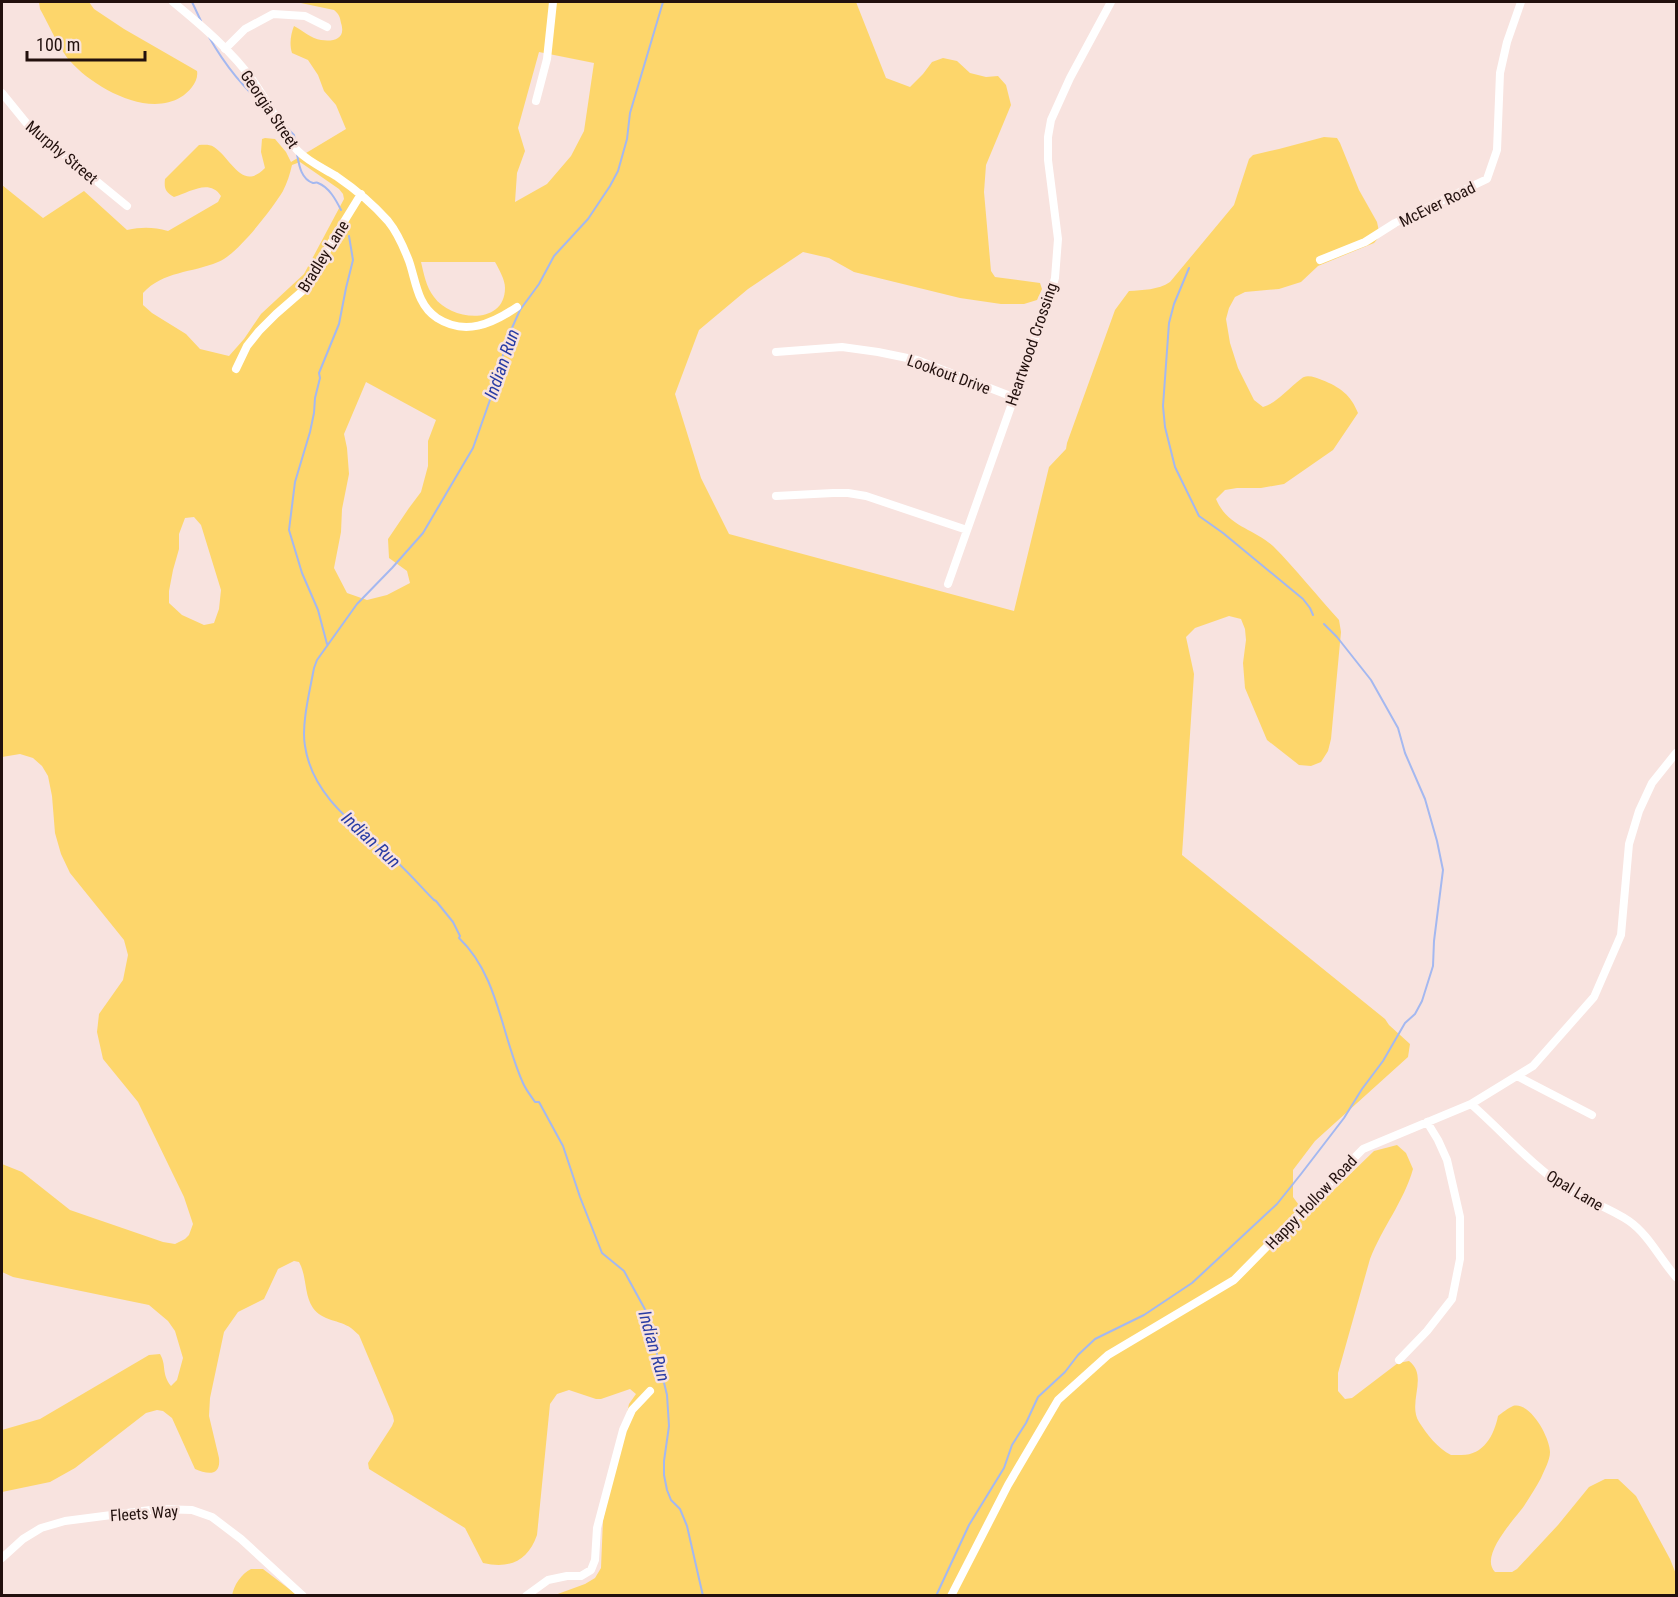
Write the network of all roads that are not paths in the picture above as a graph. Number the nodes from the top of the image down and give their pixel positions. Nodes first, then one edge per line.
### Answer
1 (173, 2) edge
2 (553, 2) edge
3 (1111, 2) edge
4 (1521, 2) edge
5 (327, 27) dead end
6 (225, 49) junction
7 (2, 93) edge
8 (536, 101) dead end
9 (361, 194) junction
10 (127, 206) dead end
11 (1320, 260) dead end
12 (516, 307) dead end
13 (776, 352) dead end
14 (236, 369) dead end
15 (1013, 397) junction
16 (776, 496) dead end
17 (967, 530) junction
18 (948, 584) dead end
19 (1677, 753) edge
20 (1517, 1076) junction
21 (1471, 1104) junction
22 (1592, 1115) dead end
23 (1427, 1122) junction
24 (1677, 1277) edge
25 (1399, 1360) dead end
26 (650, 1391) dead end
27 (2, 1558) edge
28 (303, 1596) edge
29 (526, 1596) edge
30 (951, 1596) edge

1 - 6 street, Georgia Street
2 - 8 street
3 - 15 street, Heartwood Crossing
4 - 11 street, McEver Road
5 - 6 street
6 - 9 street, Georgia Street
7 - 10 street, Murphy Street
9 - 12 street, Georgia Street
9 - 14 street, Bradley Lane
13 - 15 street, Lookout Drive
15 - 17 street, Heartwood Crossing
16 - 17 street
17 - 18 street, Heartwood Crossing
19 - 20 street, Happy Hollow Road
20 - 21 street, Happy Hollow Road
20 - 22 street
21 - 23 street, Happy Hollow Road
21 - 24 street, Opal Lane
23 - 25 street
23 - 30 street, Happy Hollow Road
26 - 29 street
27 - 28 street, Fleets Way

